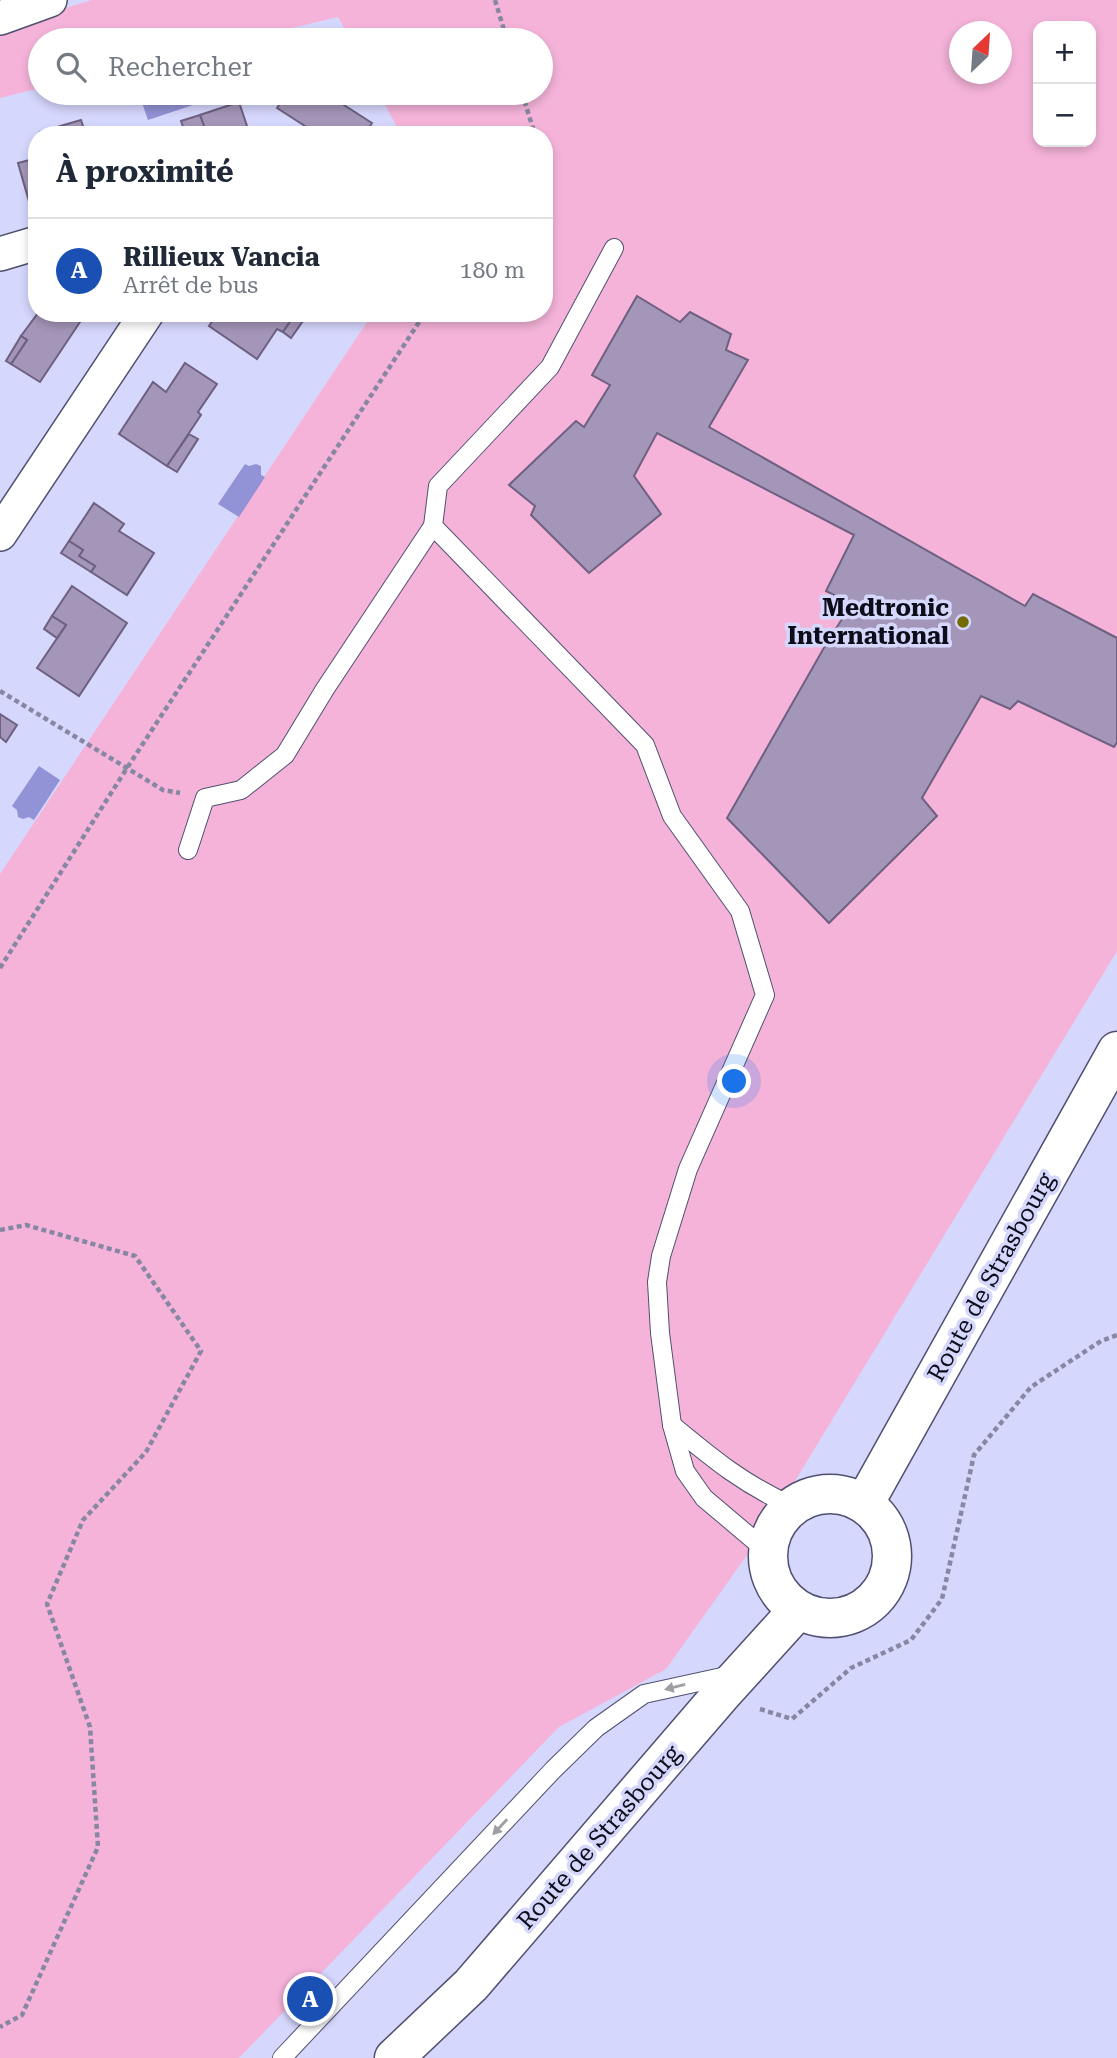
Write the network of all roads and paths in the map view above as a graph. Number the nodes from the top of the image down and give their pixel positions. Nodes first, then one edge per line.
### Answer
1 (50, 0) edge
2 (495, 0) edge
3 (0, 18) edge
4 (503, 28) edge
5 (526, 105) edge
6 (532, 126) edge
7 (28, 246) edge
8 (614, 248) dead end
9 (0, 254) edge
10 (141, 322) edge
11 (419, 322) edge
12 (433, 526) junction
13 (0, 534) edge
14 (0, 691) edge
15 (127, 768) junction
16 (205, 798) junction
17 (188, 850) dead end
18 (0, 968) edge
19 (1117, 1051) edge
20 (0, 1230) edge
21 (1117, 1335) edge
22 (672, 1425) junction
23 (864, 1504) junction
24 (792, 1506) junction
25 (768, 1552) junction
26 (798, 1610) junction
27 (731, 1685) junction
28 (0, 2027) edge
29 (282, 2058) edge
30 (394, 2058) edge

1 - 3 street
2 - 4 path
5 - 6 path
7 - 9 street
8 - 12 lane
10 - 13 street
11 - 15 path
12 - 16 lane
12 - 22 lane
14 - 15 path
15 - 16 path
15 - 18 path
16 - 17 lane
19 - 23 main road, Route de Strasbourg
20 - 28 path
21 - 27 path
22 - 24 lane
22 - 25 lane
23 - 24 main road
23 - 26 main road
24 - 25 main road
25 - 26 main road
26 - 27 main road, Route de Strasbourg
27 -> 29 lane
27 - 30 main road, Route de Strasbourg

